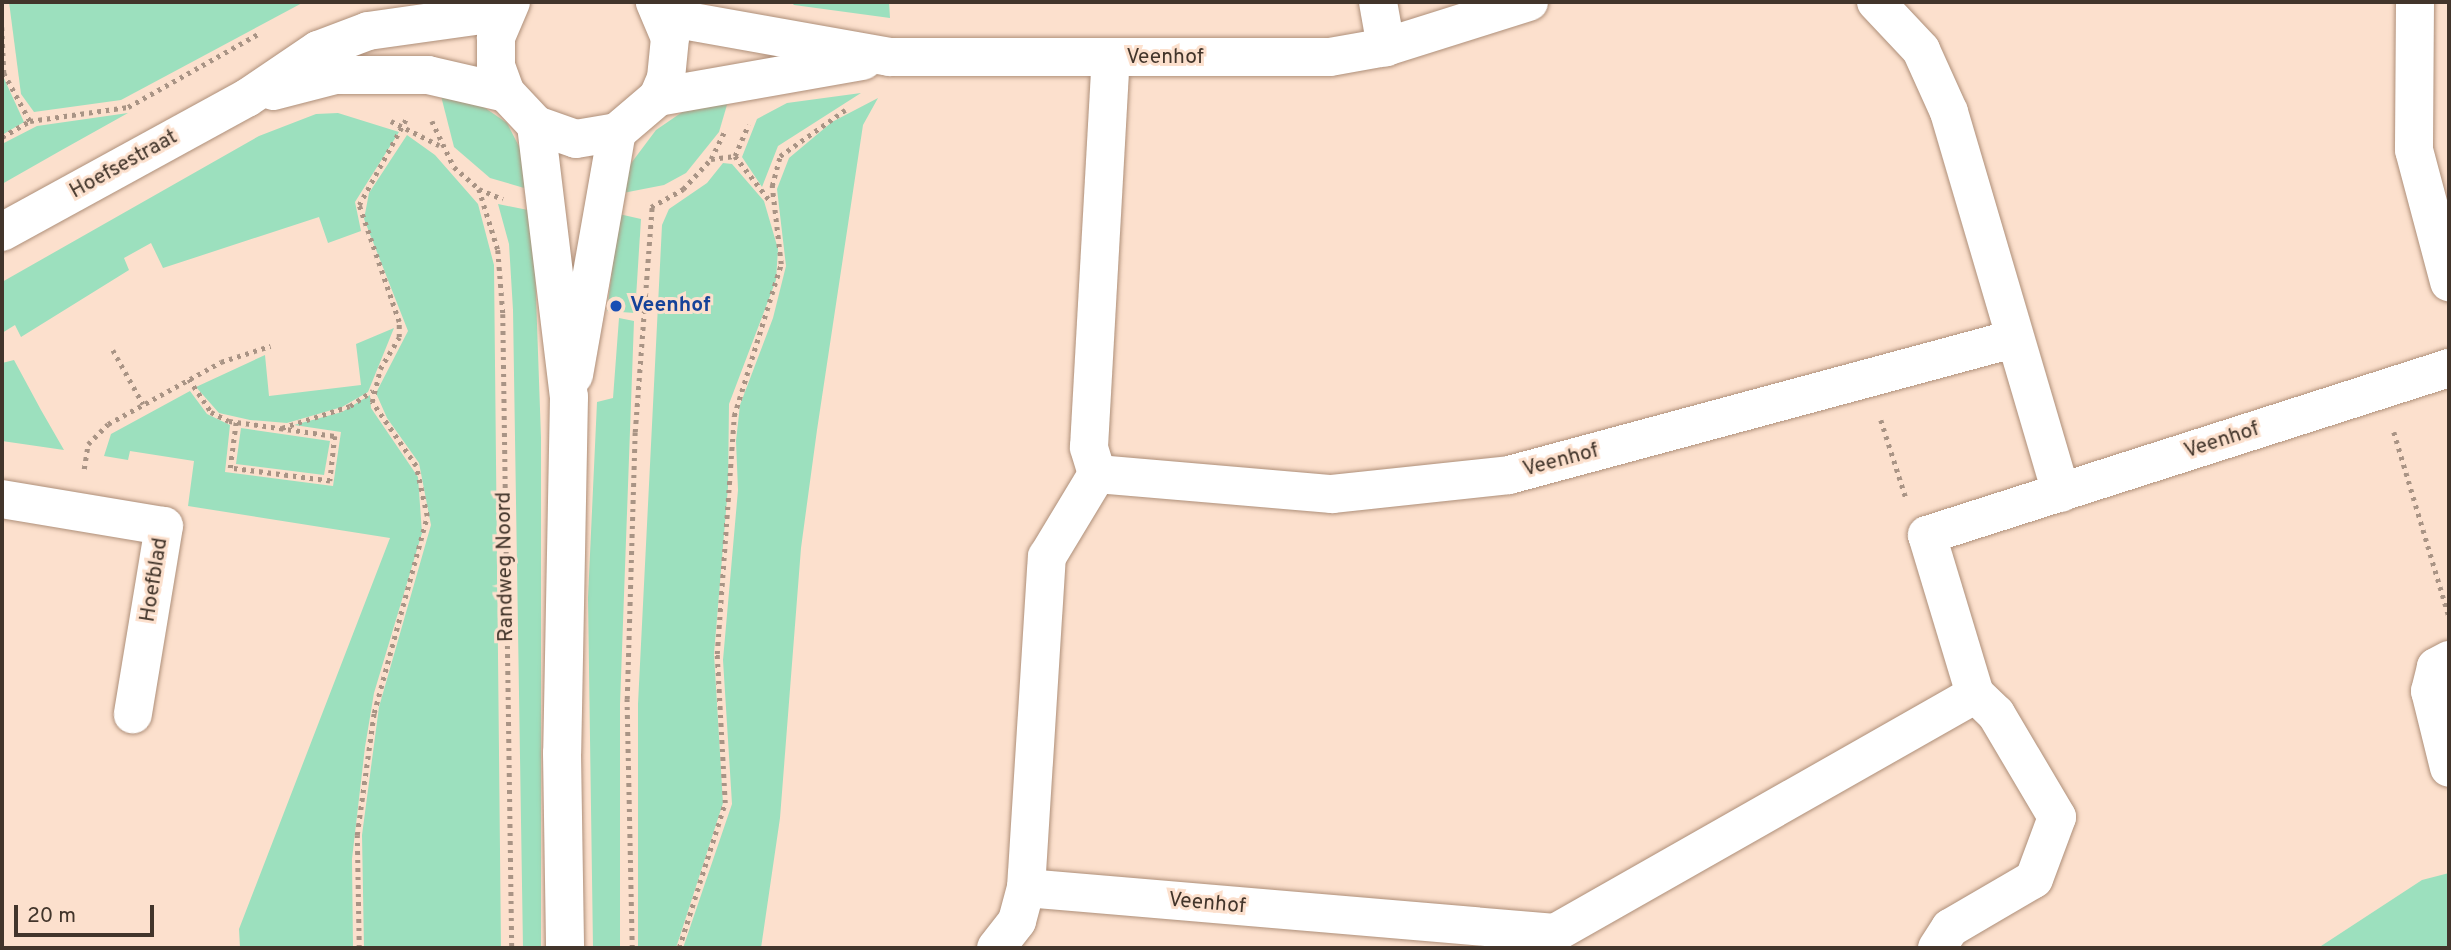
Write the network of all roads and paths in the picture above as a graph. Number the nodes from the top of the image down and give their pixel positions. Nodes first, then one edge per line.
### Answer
1 (1378, 2) edge
2 (1530, 2) edge
3 (1876, 2) edge
4 (2415, 2) edge
5 (508, 7) edge
6 (660, 10) edge
7 (2, 27) edge
8 (268, 29) dead end
9 (1385, 47) junction
10 (889, 57) junction
11 (1111, 59) junction
12 (506, 93) junction
13 (658, 97) junction
14 (247, 98) junction
15 (30, 121) junction
16 (536, 125) junction
17 (405, 127) dead end
18 (617, 132) junction
19 (2, 137) edge
20 (711, 159) dead end
21 (479, 189) dead end
22 (771, 202) junction
23 (652, 207) dead end
24 (2, 232) edge
25 (2449, 282) edge
26 (2013, 339) junction
27 (270, 345) dead end
28 (113, 350) dead end
29 (2449, 368) edge
30 (189, 379) junction
31 (1869, 381) junction
32 (2382, 389) junction
33 (372, 391) junction
34 (569, 397) junction
35 (143, 404) junction
36 (236, 422) junction
37 (281, 429) junction
38 (1097, 474) junction
39 (2062, 494) junction
40 (2, 499) edge
41 (78, 512) junction
42 (1927, 535) junction
43 (2449, 616) edge
44 (2449, 660) edge
45 (1975, 694) junction
46 (133, 714) dead end
47 (2449, 768) edge
48 (1026, 888) junction
49 (1555, 941) edge
50 (359, 948) edge
51 (512, 948) edge
52 (565, 948) edge
53 (632, 948) edge
54 (679, 948) edge
55 (996, 948) edge
56 (1937, 948) edge

1 - 9 street
2 - 9 street, Veenhof
3 - 26 street
4 - 25 street
5 - 12 street
5 - 14 street, Hoefsestraat
6 - 10 street, Veenhof
6 - 13 street
7 - 15 path
8 - 15 path
9 - 11 street, Veenhof
10 - 11 street, Veenhof
10 - 13 street, Veenhof
10 - 22 path
11 - 38 street, Veenhof
12 - 14 street, Hoefsestraat
12 - 16 street
13 - 18 street
14 - 24 street, Hoefsestraat
15 - 19 path
16 - 18 street
16 - 34 street
17 - 33 path
18 - 34 street
20 - 22 path
21 - 51 path, Randweg Noord
22 - 54 path
23 - 53 path
26 - 31 street, Veenhof
26 - 39 street
27 - 30 path
28 - 35 path
29 - 32 street, Veenhof
30 - 35 path
30 - 36 path
31 - 38 street, Veenhof
31 - 42 path
32 - 39 street, Veenhof
32 - 43 path
33 - 37 path
33 - 50 path
34 - 52 street
35 - 41 path
36 - 37 path
36 - 37 path
38 - 48 street
39 - 42 street, Veenhof
40 - 41 street, Hoefblad
41 - 46 street, Hoefblad
42 - 45 street
44 - 47 street
45 - 49 street, Veenhof
45 - 56 street
48 - 49 street, Veenhof
48 - 55 street

